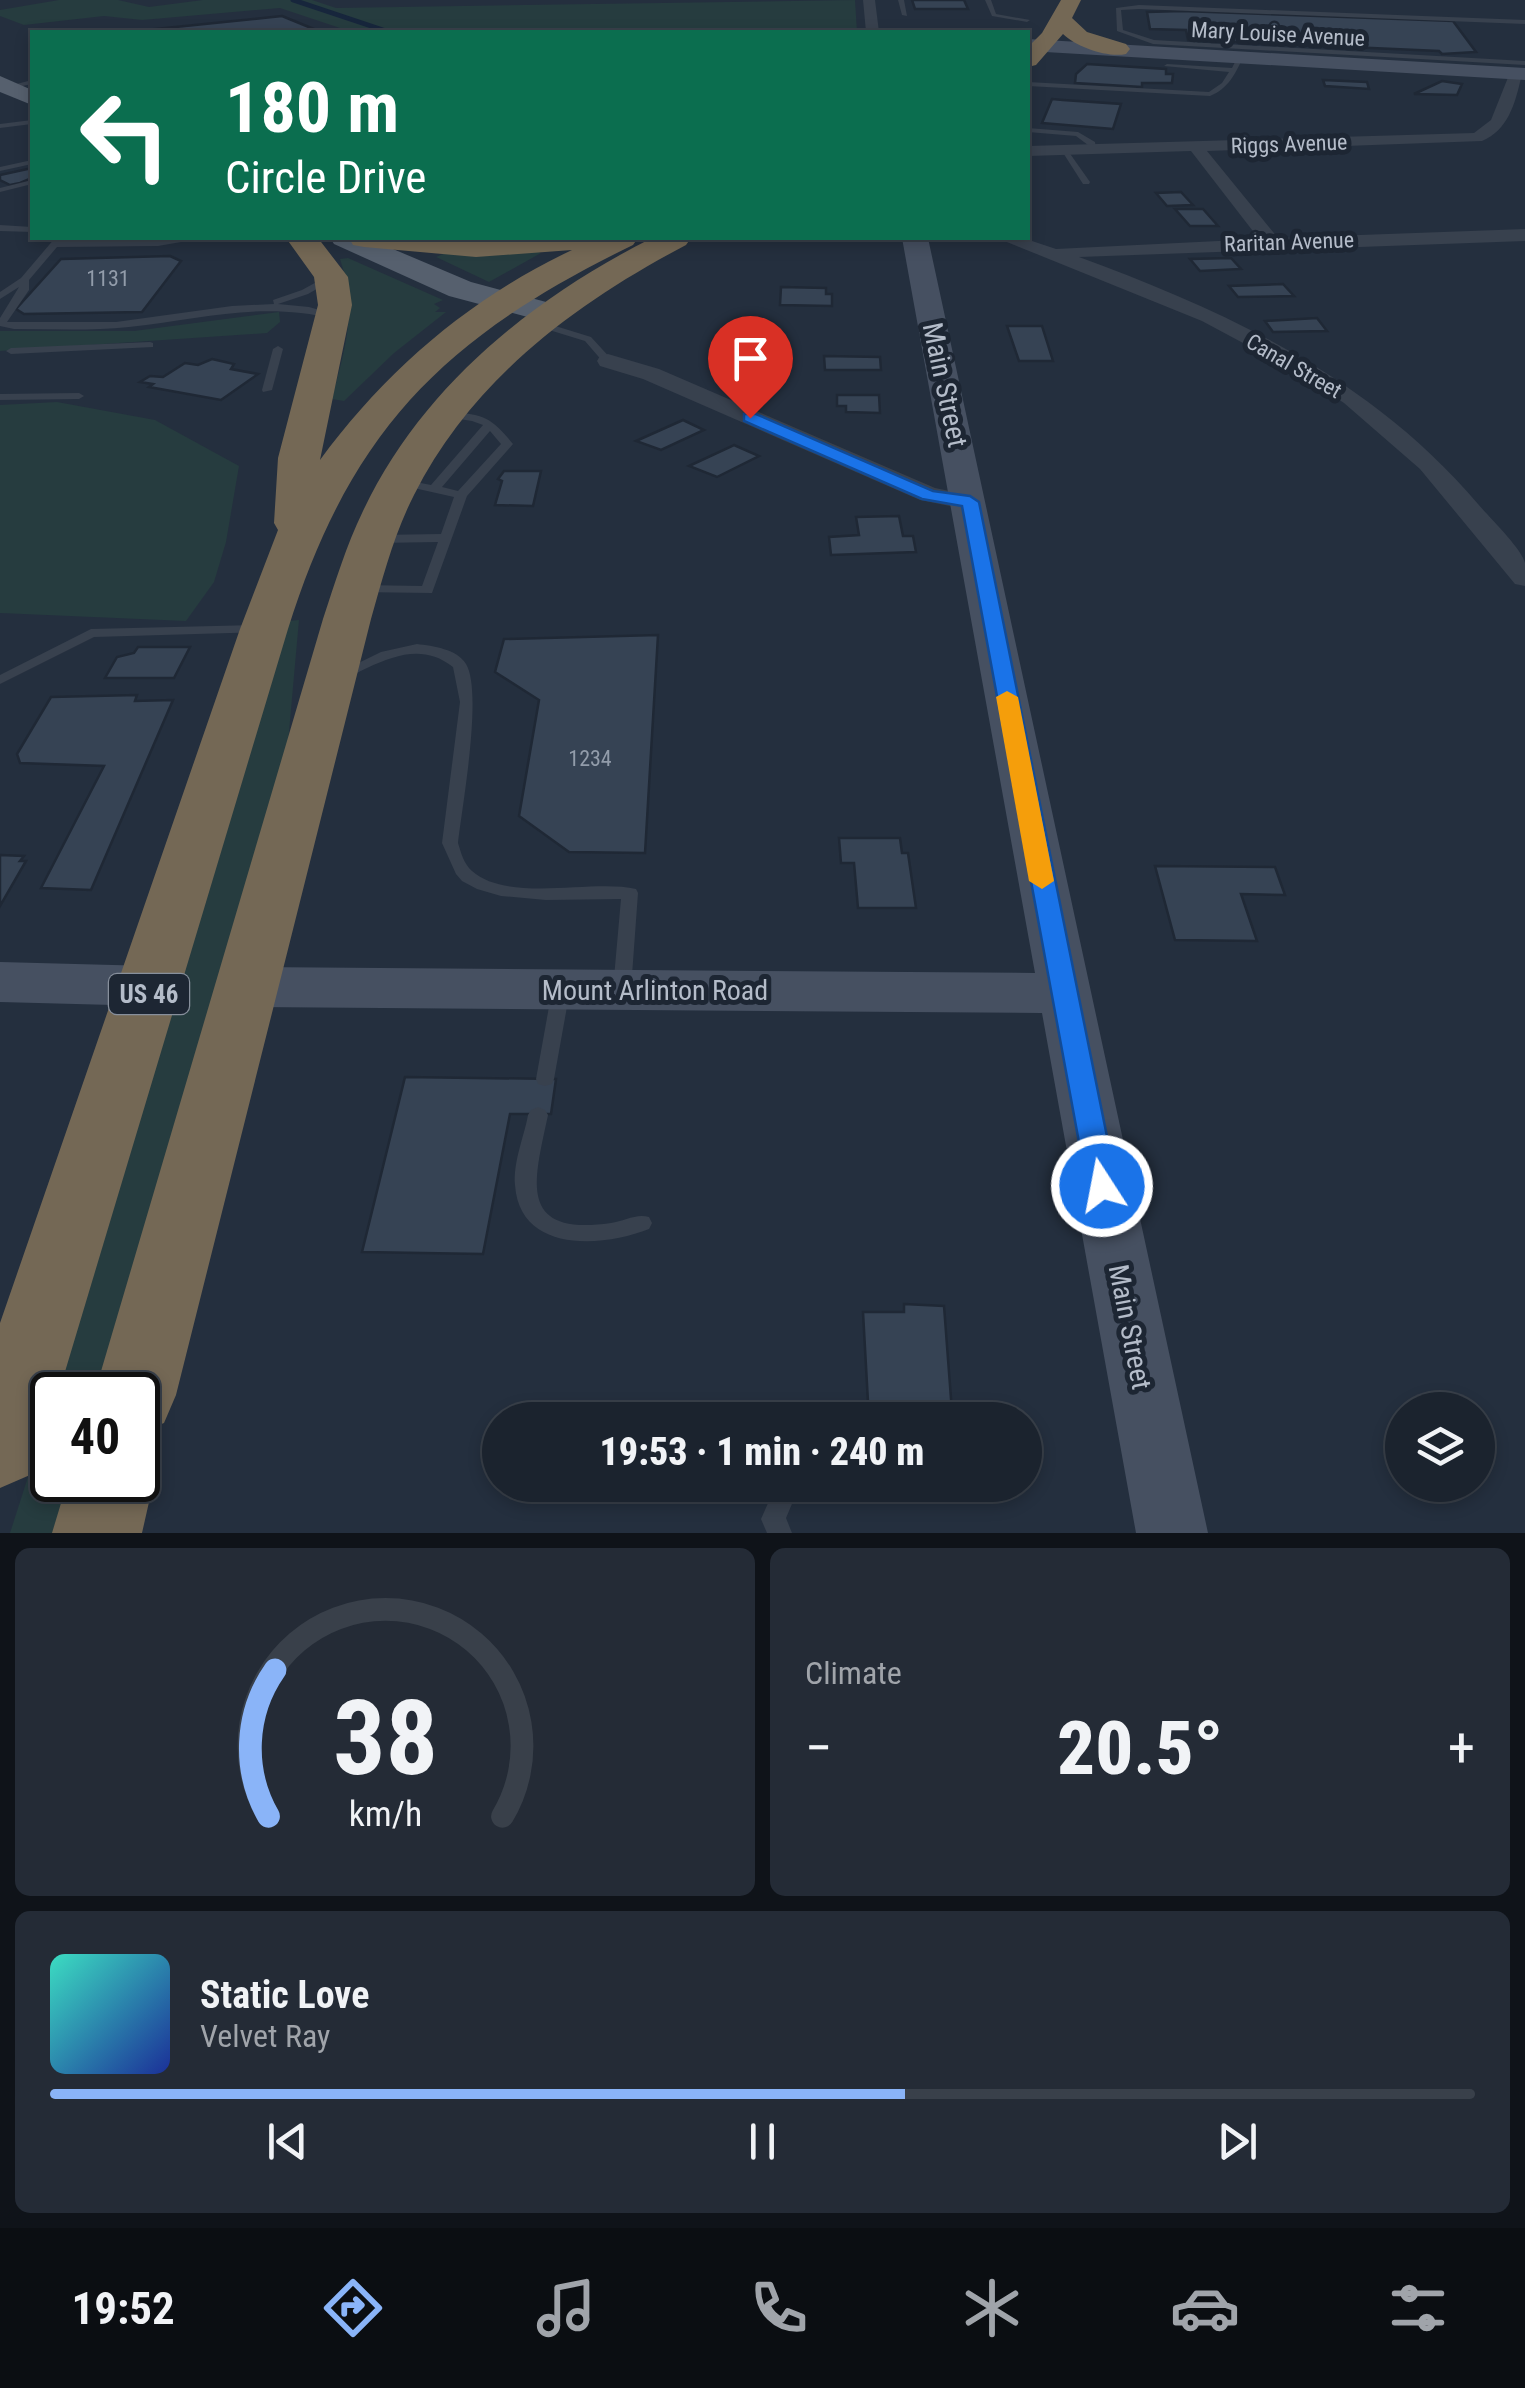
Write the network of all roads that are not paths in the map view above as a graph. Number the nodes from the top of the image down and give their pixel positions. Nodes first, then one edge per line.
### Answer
1 (869, 0) edge
2 (901, 0) edge
3 (988, 0) edge
4 (1139, 3) edge
5 (1062, 7) edge
6 (1413, 9) dead end
7 (905, 15) dead end
8 (1419, 17) junction
9 (1525, 22) edge
10 (872, 30) edge
11 (1023, 30) edge
12 (1030, 33) edge
13 (1030, 35) edge
14 (1118, 49) junction
15 (1174, 54) junction
16 (1525, 62) edge
17 (1237, 64) junction
18 (1520, 76) edge
19 (30, 82) edge
20 (1030, 84) edge
21 (4, 85) edge
22 (30, 97) edge
23 (30, 122) edge
24 (0, 126) edge
25 (1030, 130) edge
26 (1196, 147) junction
27 (1092, 149) junction
28 (1063, 150) junction
29 (1030, 151) edge
30 (30, 162) edge
31 (0, 169) edge
32 (30, 182) edge
33 (1086, 182) dead end
34 (0, 190) edge
35 (0, 228) edge
36 (30, 230) edge
37 (1525, 235) edge
38 (183, 240) edge
39 (303, 240) edge
40 (349, 240) edge
41 (375, 240) edge
42 (572, 240) edge
43 (618, 240) edge
44 (672, 240) edge
45 (914, 240) edge
46 (1012, 240) edge
47 (57, 241) edge
48 (1272, 242) junction
49 (1053, 254) junction
50 (331, 277) junction
51 (24, 280) junction
52 (0, 296) edge
53 (267, 304) junction
54 (529, 313) junction
55 (335, 316) junction
56 (1, 323) edge
57 (150, 345) dead end
58 (278, 350) dead end
59 (11, 351) dead end
60 (608, 361) joint
61 (267, 390) dead end
62 (79, 396) dead end
63 (0, 398) edge
64 (444, 414) junction
65 (491, 423) junction
66 (417, 486) junction
67 (461, 495) junction
68 (970, 502) junction
69 (444, 538) junction
70 (373, 540) junction
71 (295, 541) junction
72 (1525, 578) edge
73 (356, 589) junction
74 (264, 628) junction
75 (0, 680) edge
76 (330, 680) junction
77 (0, 982) edge
78 (151, 986) junction
79 (247, 987) junction
80 (561, 989) junction
81 (622, 990) junction
82 (1062, 992) junction
83 (545, 1079) dead end
84 (538, 1115) dead end
85 (642, 1223) dead end
86 (14, 1361) edge
87 (141, 1372) edge
88 (0, 1446) edge
89 (106, 1502) edge
90 (780, 1502) edge
91 (97, 1533) edge
92 (780, 1533) edge
93 (1172, 1533) edge

1 - 10 street
2 - 7 lane
3 - 11 lane
4 - 8 lane
4 - 15 lane
5 - 13 highway
5 - 14 highway
6 - 8 lane
8 - 9 lane
12 - 14 street, Mary Louise Avenue
14 - 15 street, Mary Louise Avenue
15 - 16 lane
15 - 17 street, Mary Louise Avenue
17 - 18 street, Mary Louise Avenue
17 - 20 lane
18 - 26 street, Riggs Avenue
19 - 21 lane
21 - 22 main road
23 - 24 lane
25 - 27 lane
26 - 27 street, Riggs Avenue
26 - 48 street
27 - 28 street, Riggs Avenue
28 - 29 street, Riggs Avenue
28 - 33 lane
30 - 31 lane
32 - 34 lane
35 - 36 lane
37 - 48 street, Raritan Avenue
38 - 47 lane
39 - 50 highway
40 - 54 main road
41 - 42 highway
43 - 54 highway
44 - 54 highway
45 - 68 street, Main Street
46 - 49 street, Canal Street
47 - 51 lane
48 - 49 street, Raritan Avenue
49 - 72 street, Canal Street
50 - 53 lane
50 - 55 highway, US 46
51 - 52 lane
51 - 56 lane
53 - 55 lane
53 - 56 lane
54 - 60 lane
54 - 64 highway
54 - 71 highway
55 - 71 highway, US 46
57 - 59 lane
58 - 61 lane
60 - 68 street
62 - 63 lane
64 - 65 lane
64 - 66 highway
65 - 66 lane
65 - 67 lane
66 - 67 lane
66 - 70 highway
67 - 69 lane
68 - 82 street, Main Street
69 - 70 lane
69 - 73 lane
70 - 73 highway
71 - 74 highway, US 46
73 - 76 highway
74 - 75 lane
74 - 78 highway, US 46
76 - 79 highway
76 - 81 lane
77 - 78 street
78 - 86 highway, US 46
79 - 80 street, Mount Arlinton Road
79 - 87 highway
80 - 81 street, Mount Arlinton Road
80 - 83 lane
81 - 82 street, Mount Arlinton Road
82 - 93 street, Main Street
84 - 85 lane
86 - 88 highway, US 46
89 - 91 highway
90 - 92 lane

